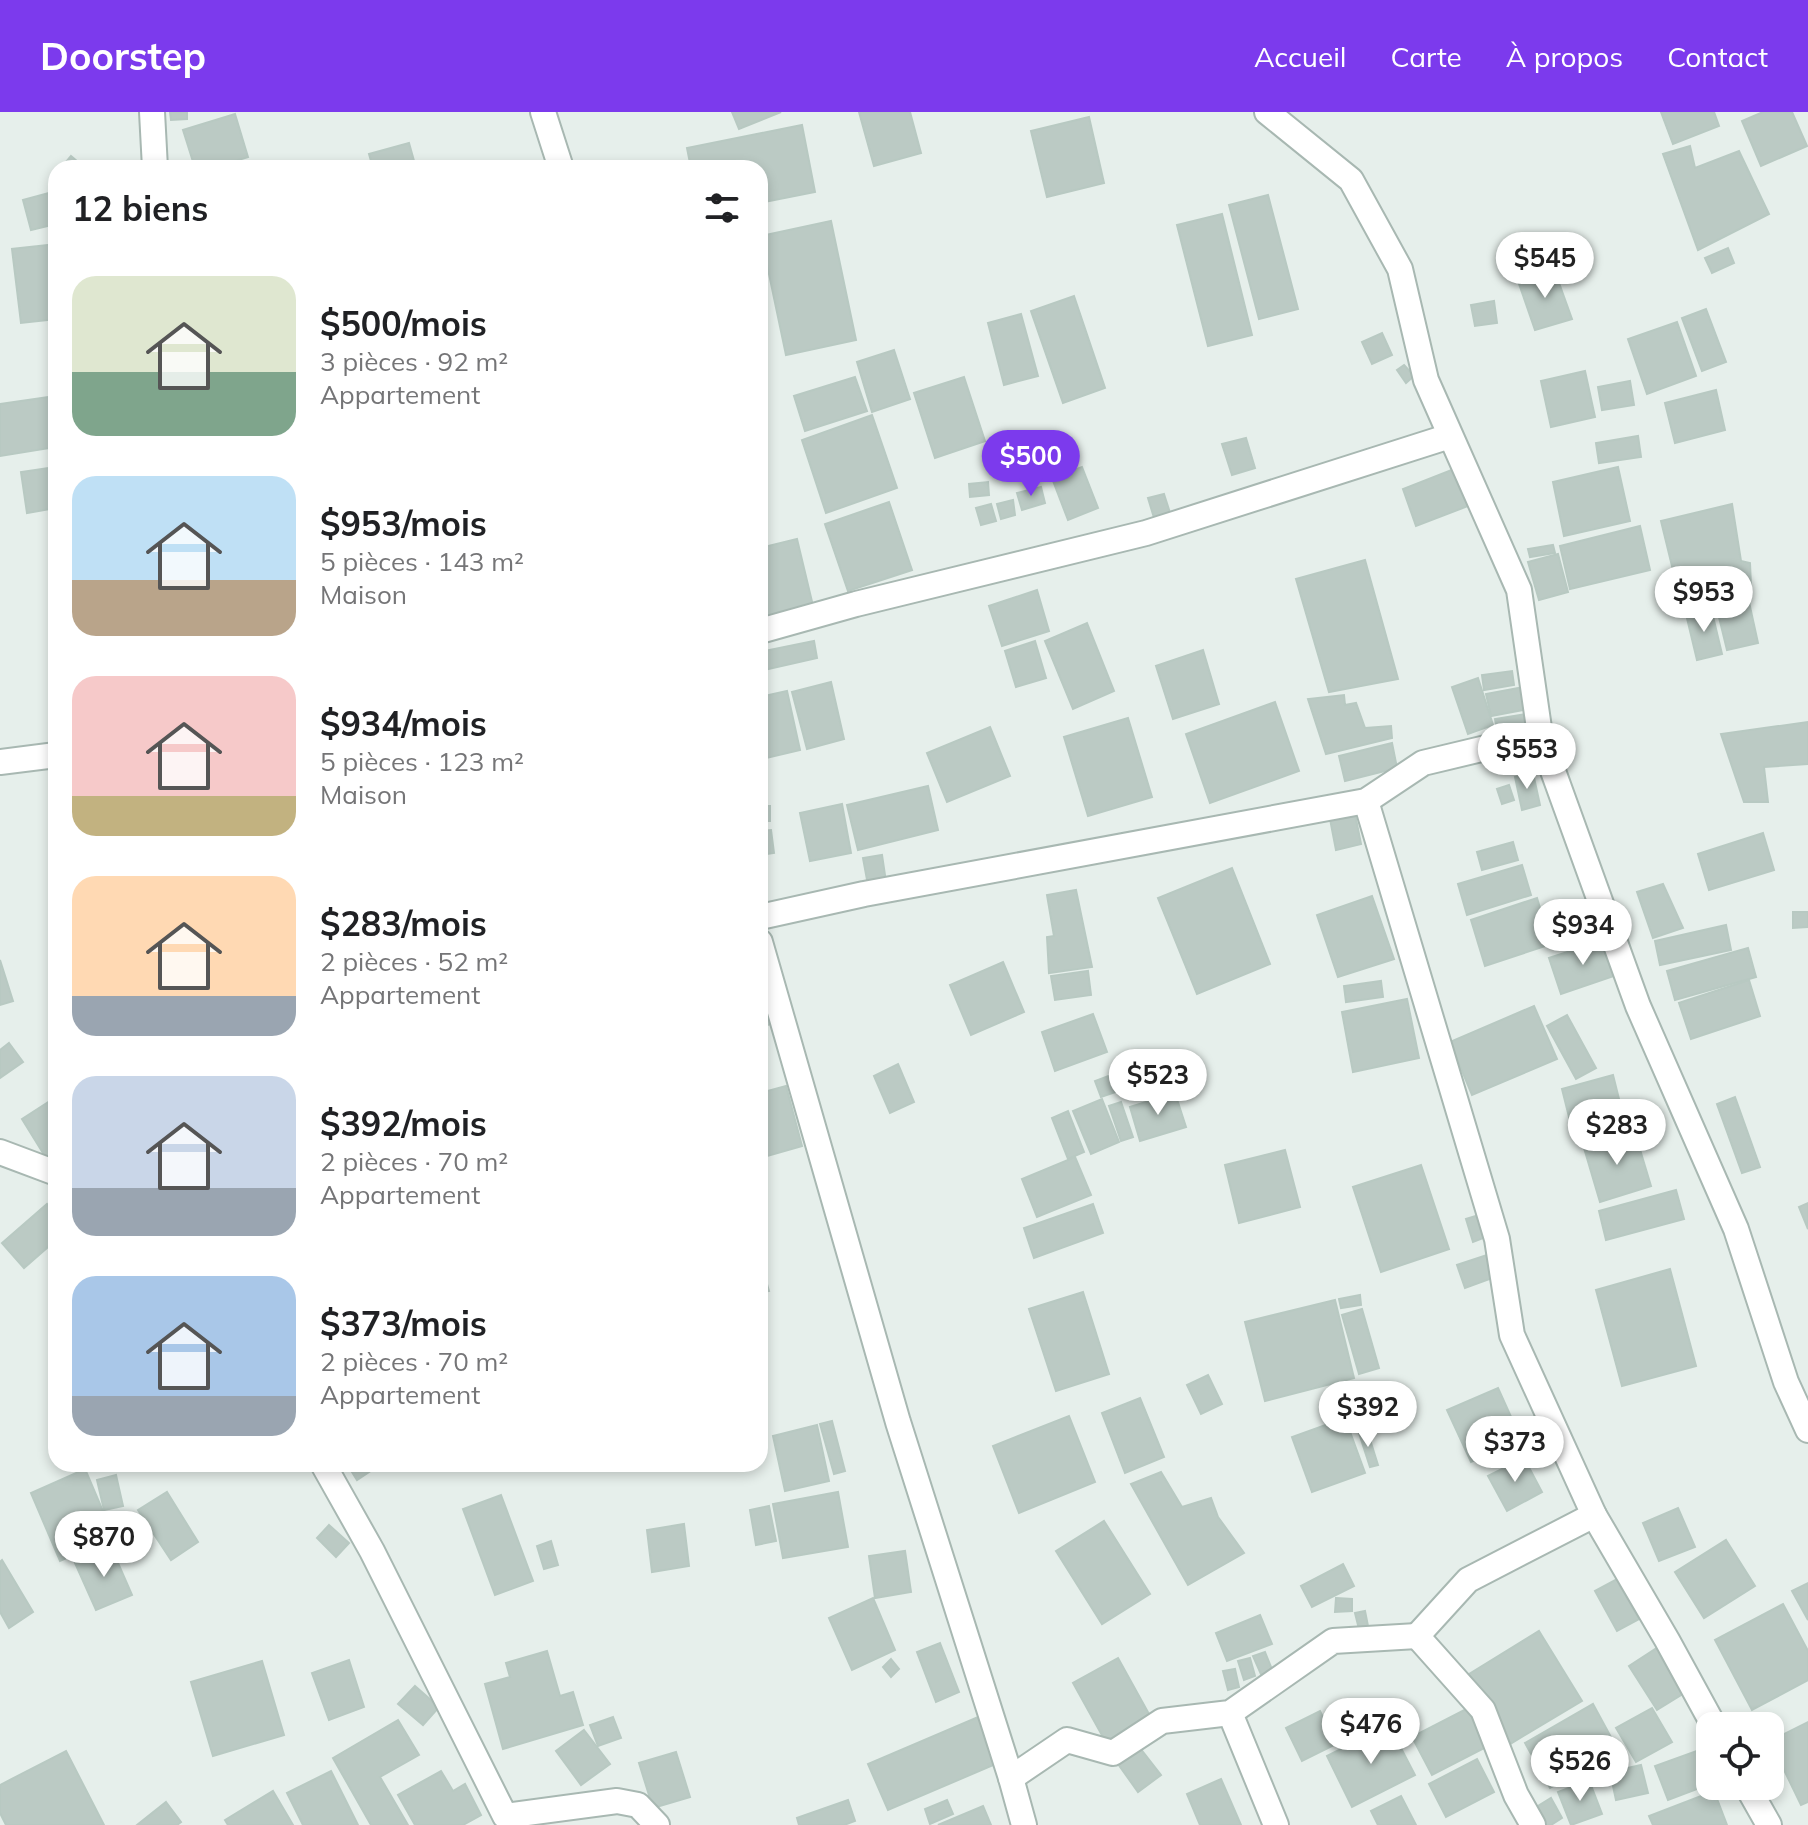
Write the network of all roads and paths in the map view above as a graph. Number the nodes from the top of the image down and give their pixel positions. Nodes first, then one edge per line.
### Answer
1 (152, 112) edge
2 (543, 112) edge
3 (1267, 112) edge
4 (155, 160) edge
5 (558, 160) edge
6 (1450, 436) junction
7 (768, 629) edge
8 (1540, 735) junction
9 (48, 756) edge
10 (0, 762) edge
11 (1366, 801) junction
12 (768, 915) edge
13 (768, 970) edge
14 (0, 1152) edge
15 (48, 1170) edge
16 (1808, 1430) edge
17 (328, 1472) edge
18 (1594, 1515) junction
19 (1417, 1636) junction
20 (1706, 1712) edge
21 (1230, 1713) junction
22 (1011, 1778) junction
23 (1755, 1800) edge
24 (657, 1825) edge
25 (1024, 1825) edge
26 (1276, 1825) edge
27 (1533, 1825) edge
28 (1769, 1825) edge

1 - 4 street
2 - 5 street
3 - 6 street
6 - 7 street
6 - 8 street
8 - 11 street
8 - 16 street
9 - 10 street
11 - 12 street
11 - 18 street
13 - 22 street
14 - 15 street
17 - 24 street
18 - 19 street
18 - 20 street
19 - 21 street
19 - 27 street
21 - 22 street
21 - 26 street
22 - 25 street
23 - 28 street

